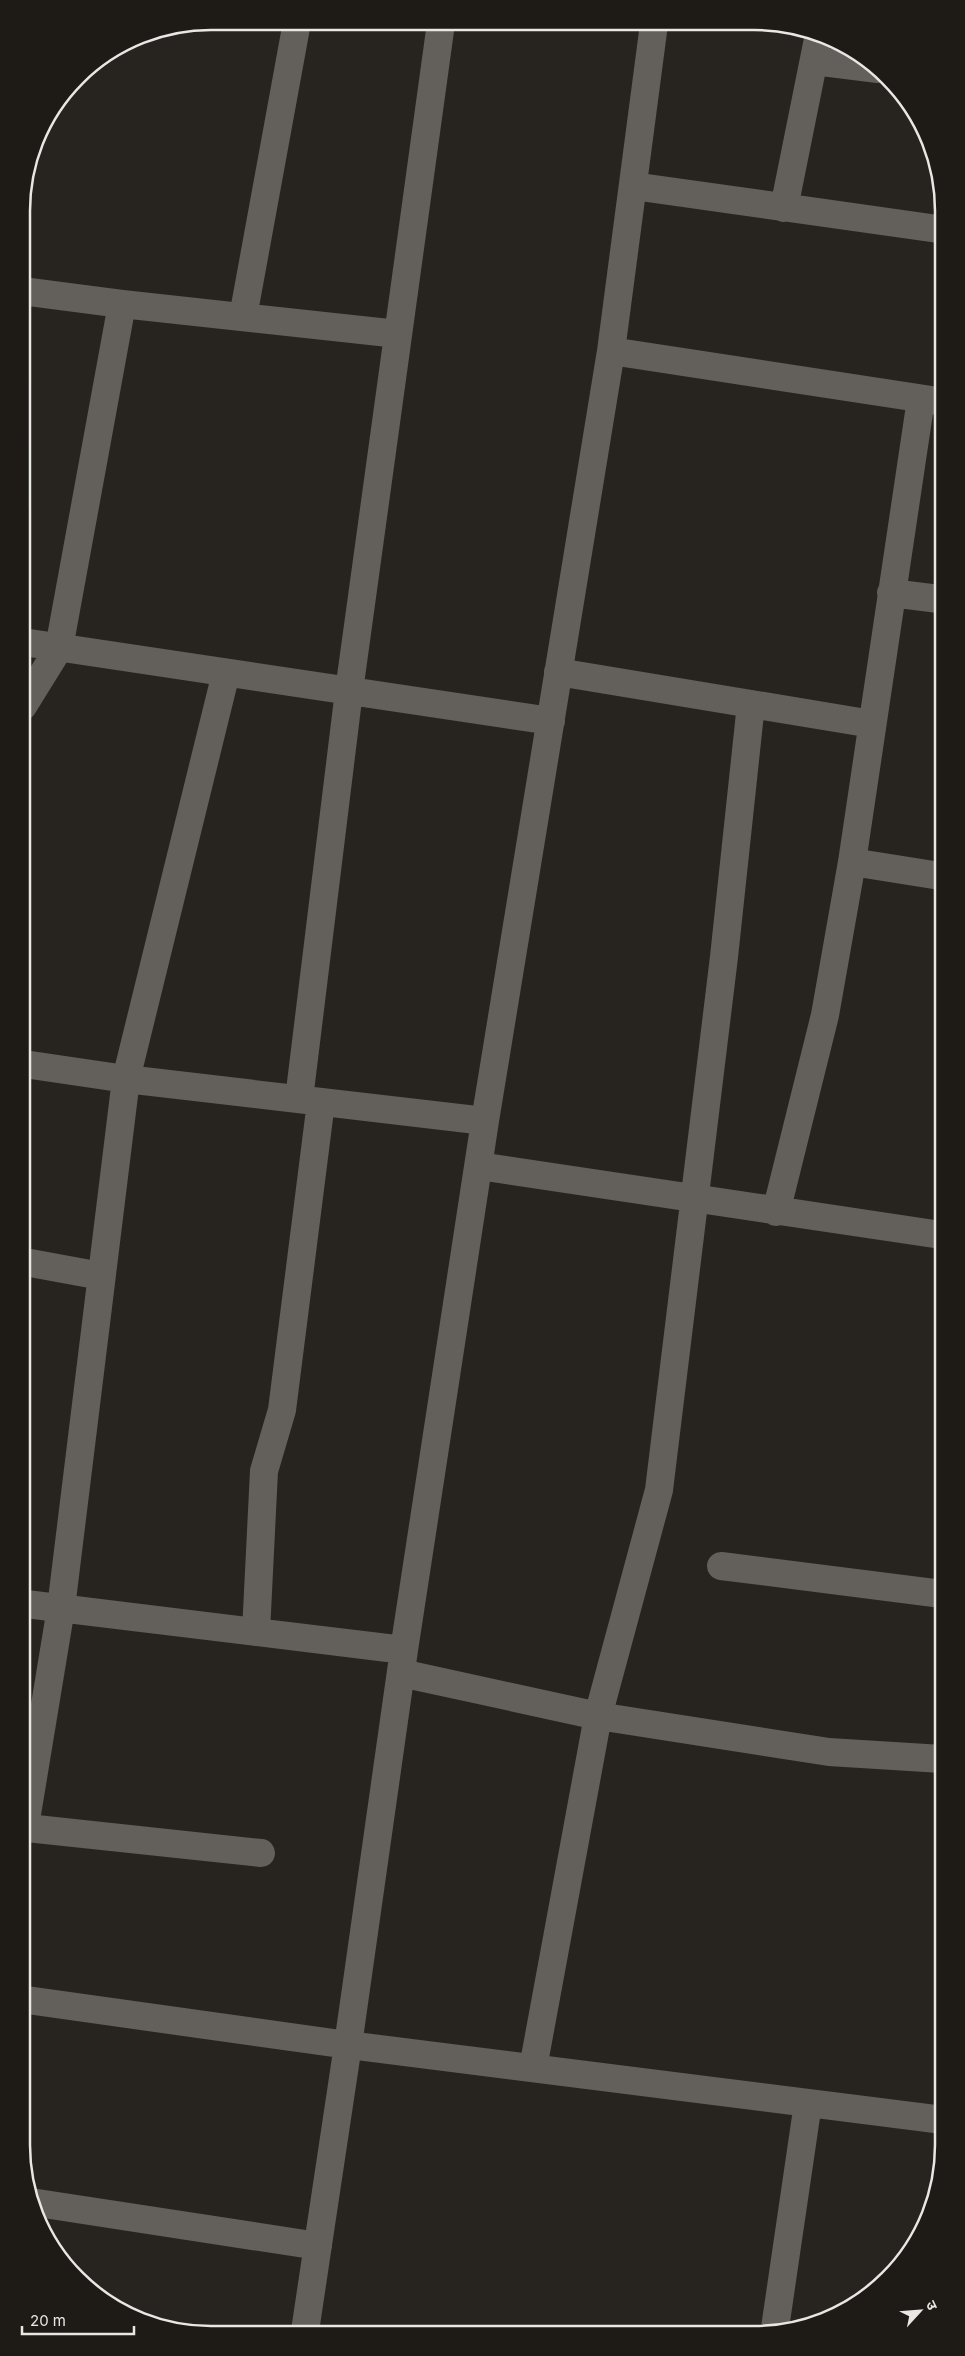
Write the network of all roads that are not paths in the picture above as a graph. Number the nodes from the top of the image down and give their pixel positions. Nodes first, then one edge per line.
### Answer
1 (296, 30) edge
2 (440, 30) edge
3 (653, 30) edge
4 (818, 42) edge
5 (814, 61) junction
6 (864, 67) edge
7 (633, 186) junction
8 (784, 208) junction
9 (935, 229) edge
10 (30, 292) edge
11 (122, 304) junction
12 (243, 317) junction
13 (398, 334) junction
14 (612, 352) junction
15 (930, 400) edge
16 (891, 593) junction
17 (935, 598) edge
18 (30, 643) edge
19 (59, 648) junction
20 (558, 672) junction
21 (226, 673) junction
22 (349, 691) junction
23 (30, 695) edge
24 (751, 704) junction
25 (551, 721) junction
26 (872, 724) junction
27 (852, 862) junction
28 (935, 875) edge
29 (30, 1065) edge
30 (126, 1079) junction
31 (310, 1101) junction
32 (486, 1121) junction
33 (479, 1166) junction
34 (695, 1199) junction
35 (776, 1212) junction
36 (935, 1234) edge
37 (30, 1263) edge
38 (102, 1276) junction
39 (721, 1566) dead end
40 (935, 1593) edge
41 (30, 1604) edge
42 (61, 1608) junction
43 (256, 1632) junction
44 (403, 1661) junction
45 (598, 1716) junction
46 (935, 1760) edge
47 (30, 1790) edge
48 (30, 1828) edge
49 (261, 1853) dead end
50 (30, 2000) edge
51 (348, 2045) junction
52 (533, 2068) junction
53 (808, 2103) junction
54 (935, 2119) edge
55 (40, 2203) edge
56 (318, 2246) junction
57 (776, 2324) edge
58 (306, 2326) edge

1 - 12 street
2 - 13 street
3 - 7 street
4 - 5 street
5 - 6 street
5 - 8 street
7 - 8 street
7 - 14 street
8 - 9 street
10 - 11 street
11 - 12 street
11 - 19 street
12 - 13 street
13 - 22 street
14 - 15 street
14 - 20 street
15 - 16 street
16 - 17 street
16 - 26 street
18 - 19 street
19 - 21 street
19 - 23 street
20 - 24 street
20 - 25 street
21 - 22 street
21 - 30 street
22 - 25 street
22 - 31 street
24 - 26 street
24 - 34 street
25 - 32 street
26 - 27 street
27 - 28 street
27 - 35 street
29 - 30 street
30 - 31 street
30 - 38 street
31 - 32 street
31 - 43 street
32 - 33 street
33 - 34 street
33 - 44 street
34 - 35 street
34 - 45 street
35 - 36 street
37 - 38 street
38 - 42 street
39 - 40 street
41 - 42 street
42 - 43 street
42 - 47 street
43 - 44 street
44 - 45 street
44 - 51 street
45 - 46 street
45 - 52 street
48 - 49 street
50 - 51 street
51 - 52 street
51 - 56 street
52 - 53 street
53 - 54 street
53 - 57 street
55 - 56 street
56 - 58 street

